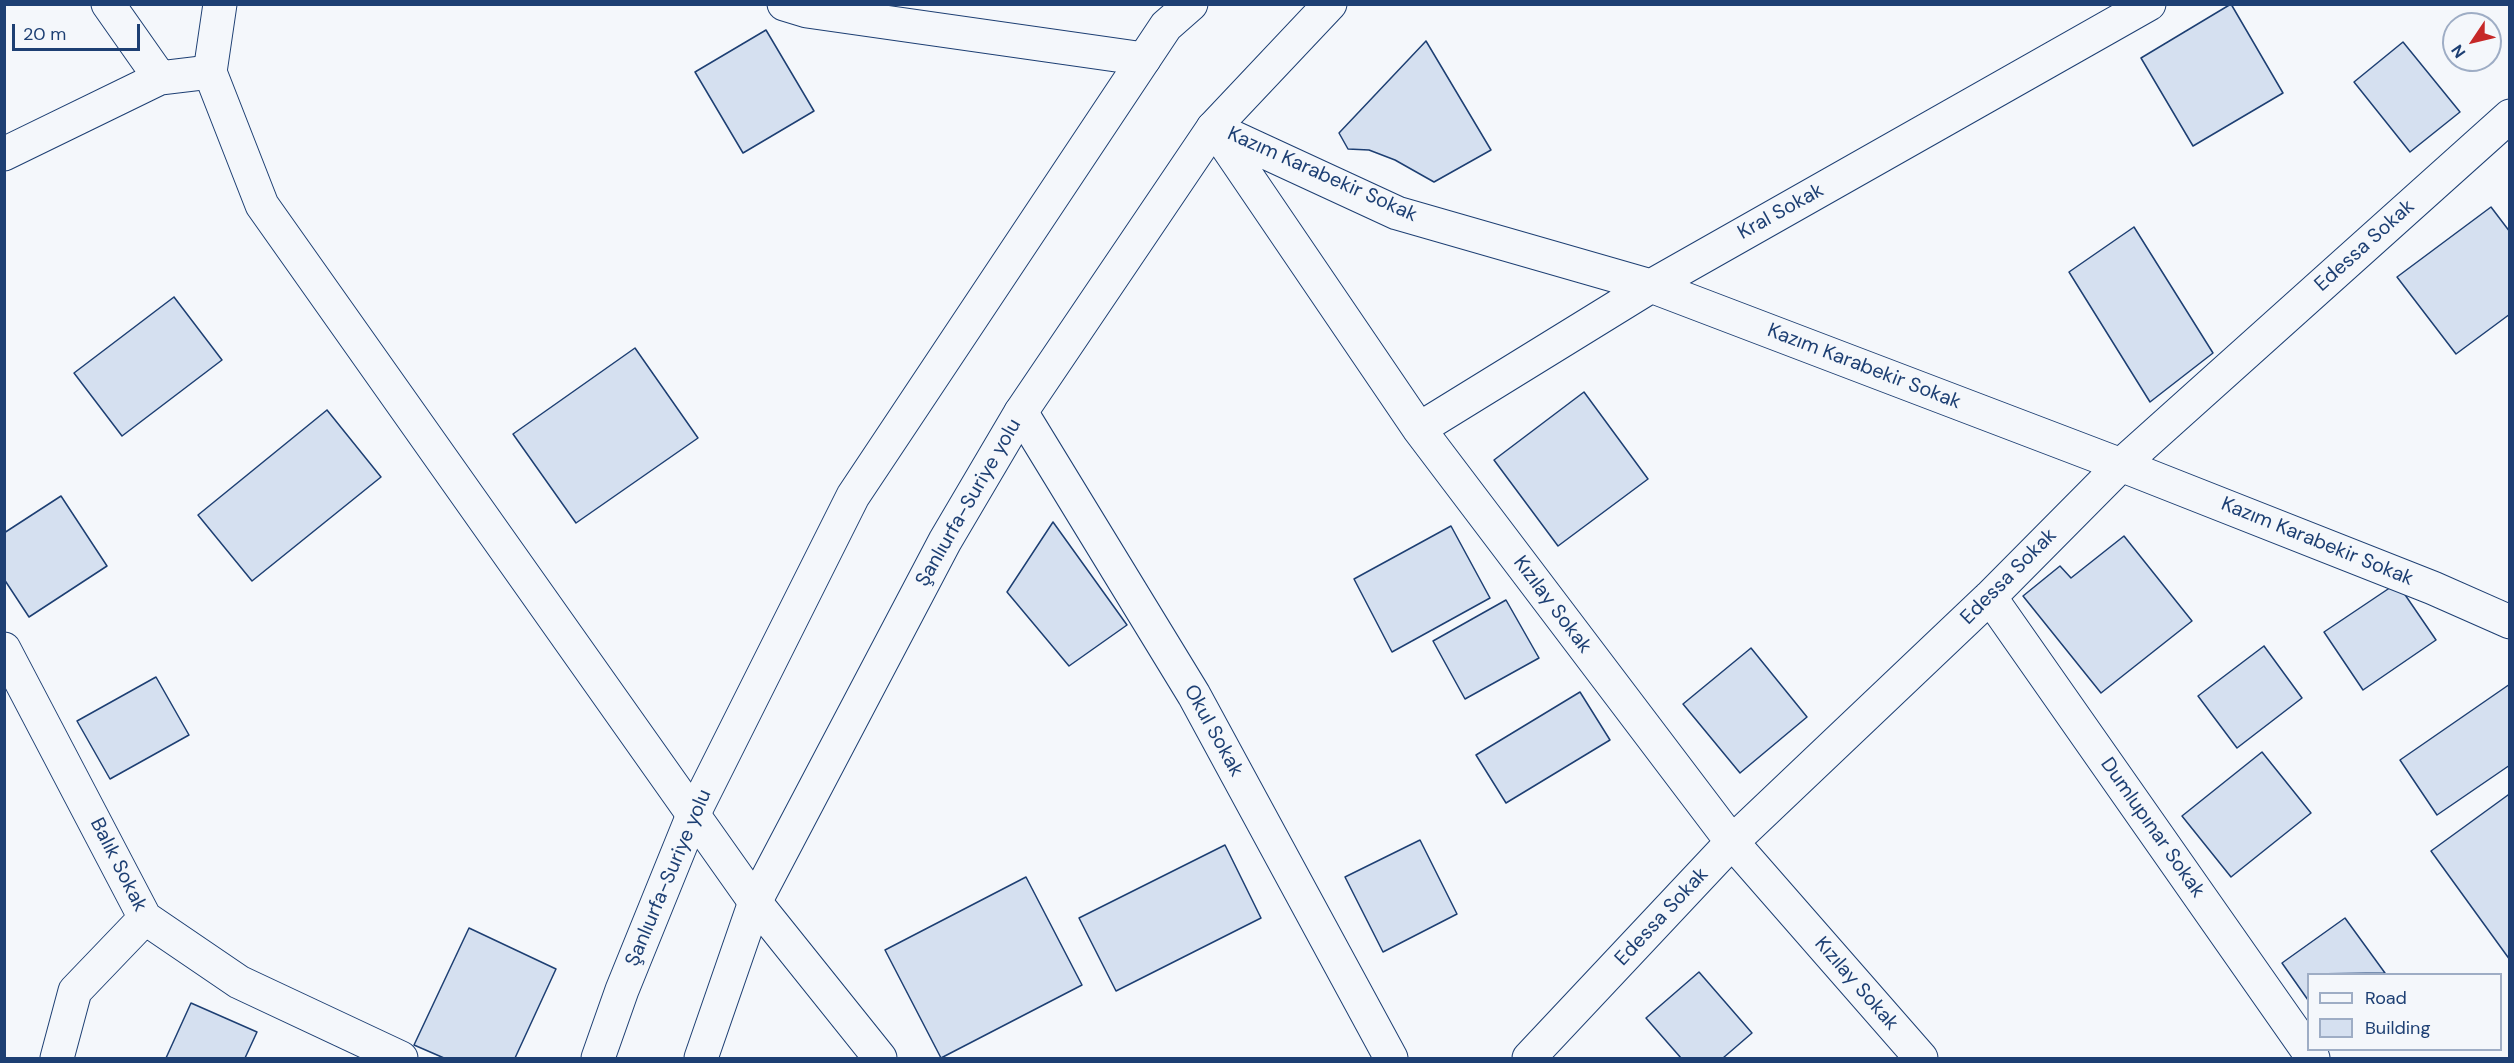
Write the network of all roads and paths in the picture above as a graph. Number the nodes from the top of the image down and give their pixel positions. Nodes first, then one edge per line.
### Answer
1 (108, 4) edge
2 (220, 4) edge
3 (784, 4) edge
4 (1191, 4) edge
5 (1330, 4) edge
6 (2149, 4) edge
7 (1144, 59) junction
8 (210, 72) junction
9 (160, 78) junction
10 (2510, 116) edge
11 (1214, 128) junction
12 (4, 154) edge
13 (1651, 286) junction
14 (1021, 412) junction
15 (1419, 429) junction
16 (2121, 465) junction
17 (1990, 597) junction
18 (2510, 622) edge
19 (4, 649) edge
20 (693, 815) junction
21 (1732, 842) junction
22 (755, 902) junction
23 (145, 918) junction
24 (2307, 1050) edge
25 (57, 1059) edge
26 (401, 1059) edge
27 (598, 1059) edge
28 (700, 1059) edge
29 (880, 1059) edge
30 (1391, 1059) edge
31 (1529, 1059) edge
32 (1921, 1059) edge

1 - 9 street
2 - 8 street
3 - 7 street
4 - 7 street, Şanlıurfa-Suriye yolu
5 - 11 street, Şanlıurfa-Suriye yolu
6 - 13 street, Kral Sokak
7 - 20 street, Şanlıurfa-Suriye yolu
8 - 9 street
8 - 20 street
9 - 12 street
10 - 16 street, Edessa Sokak
11 - 13 street, Kazım Karabekir Sokak
11 - 14 street, Şanlıurfa-Suriye yolu
11 - 15 street, Kızılay Sokak
13 - 15 street, Kral Sokak
13 - 16 street, Kazım Karabekir Sokak
14 - 22 street, Şanlıurfa-Suriye yolu
14 - 30 street, Okul Sokak
15 - 21 street, Kızılay Sokak
16 - 17 street, Edessa Sokak
16 - 18 street, Kazım Karabekir Sokak
17 - 21 street, Edessa Sokak
17 - 24 street, Dumlupınar Sokak
19 - 23 street, Balık Sokak
20 - 22 street
20 - 27 street, Şanlıurfa-Suriye yolu
21 - 31 street, Edessa Sokak
21 - 32 street, Kızılay Sokak
22 - 28 street, Şanlıurfa-Suriye yolu
22 - 29 street
23 - 25 street
23 - 26 street, Balık Sokak

